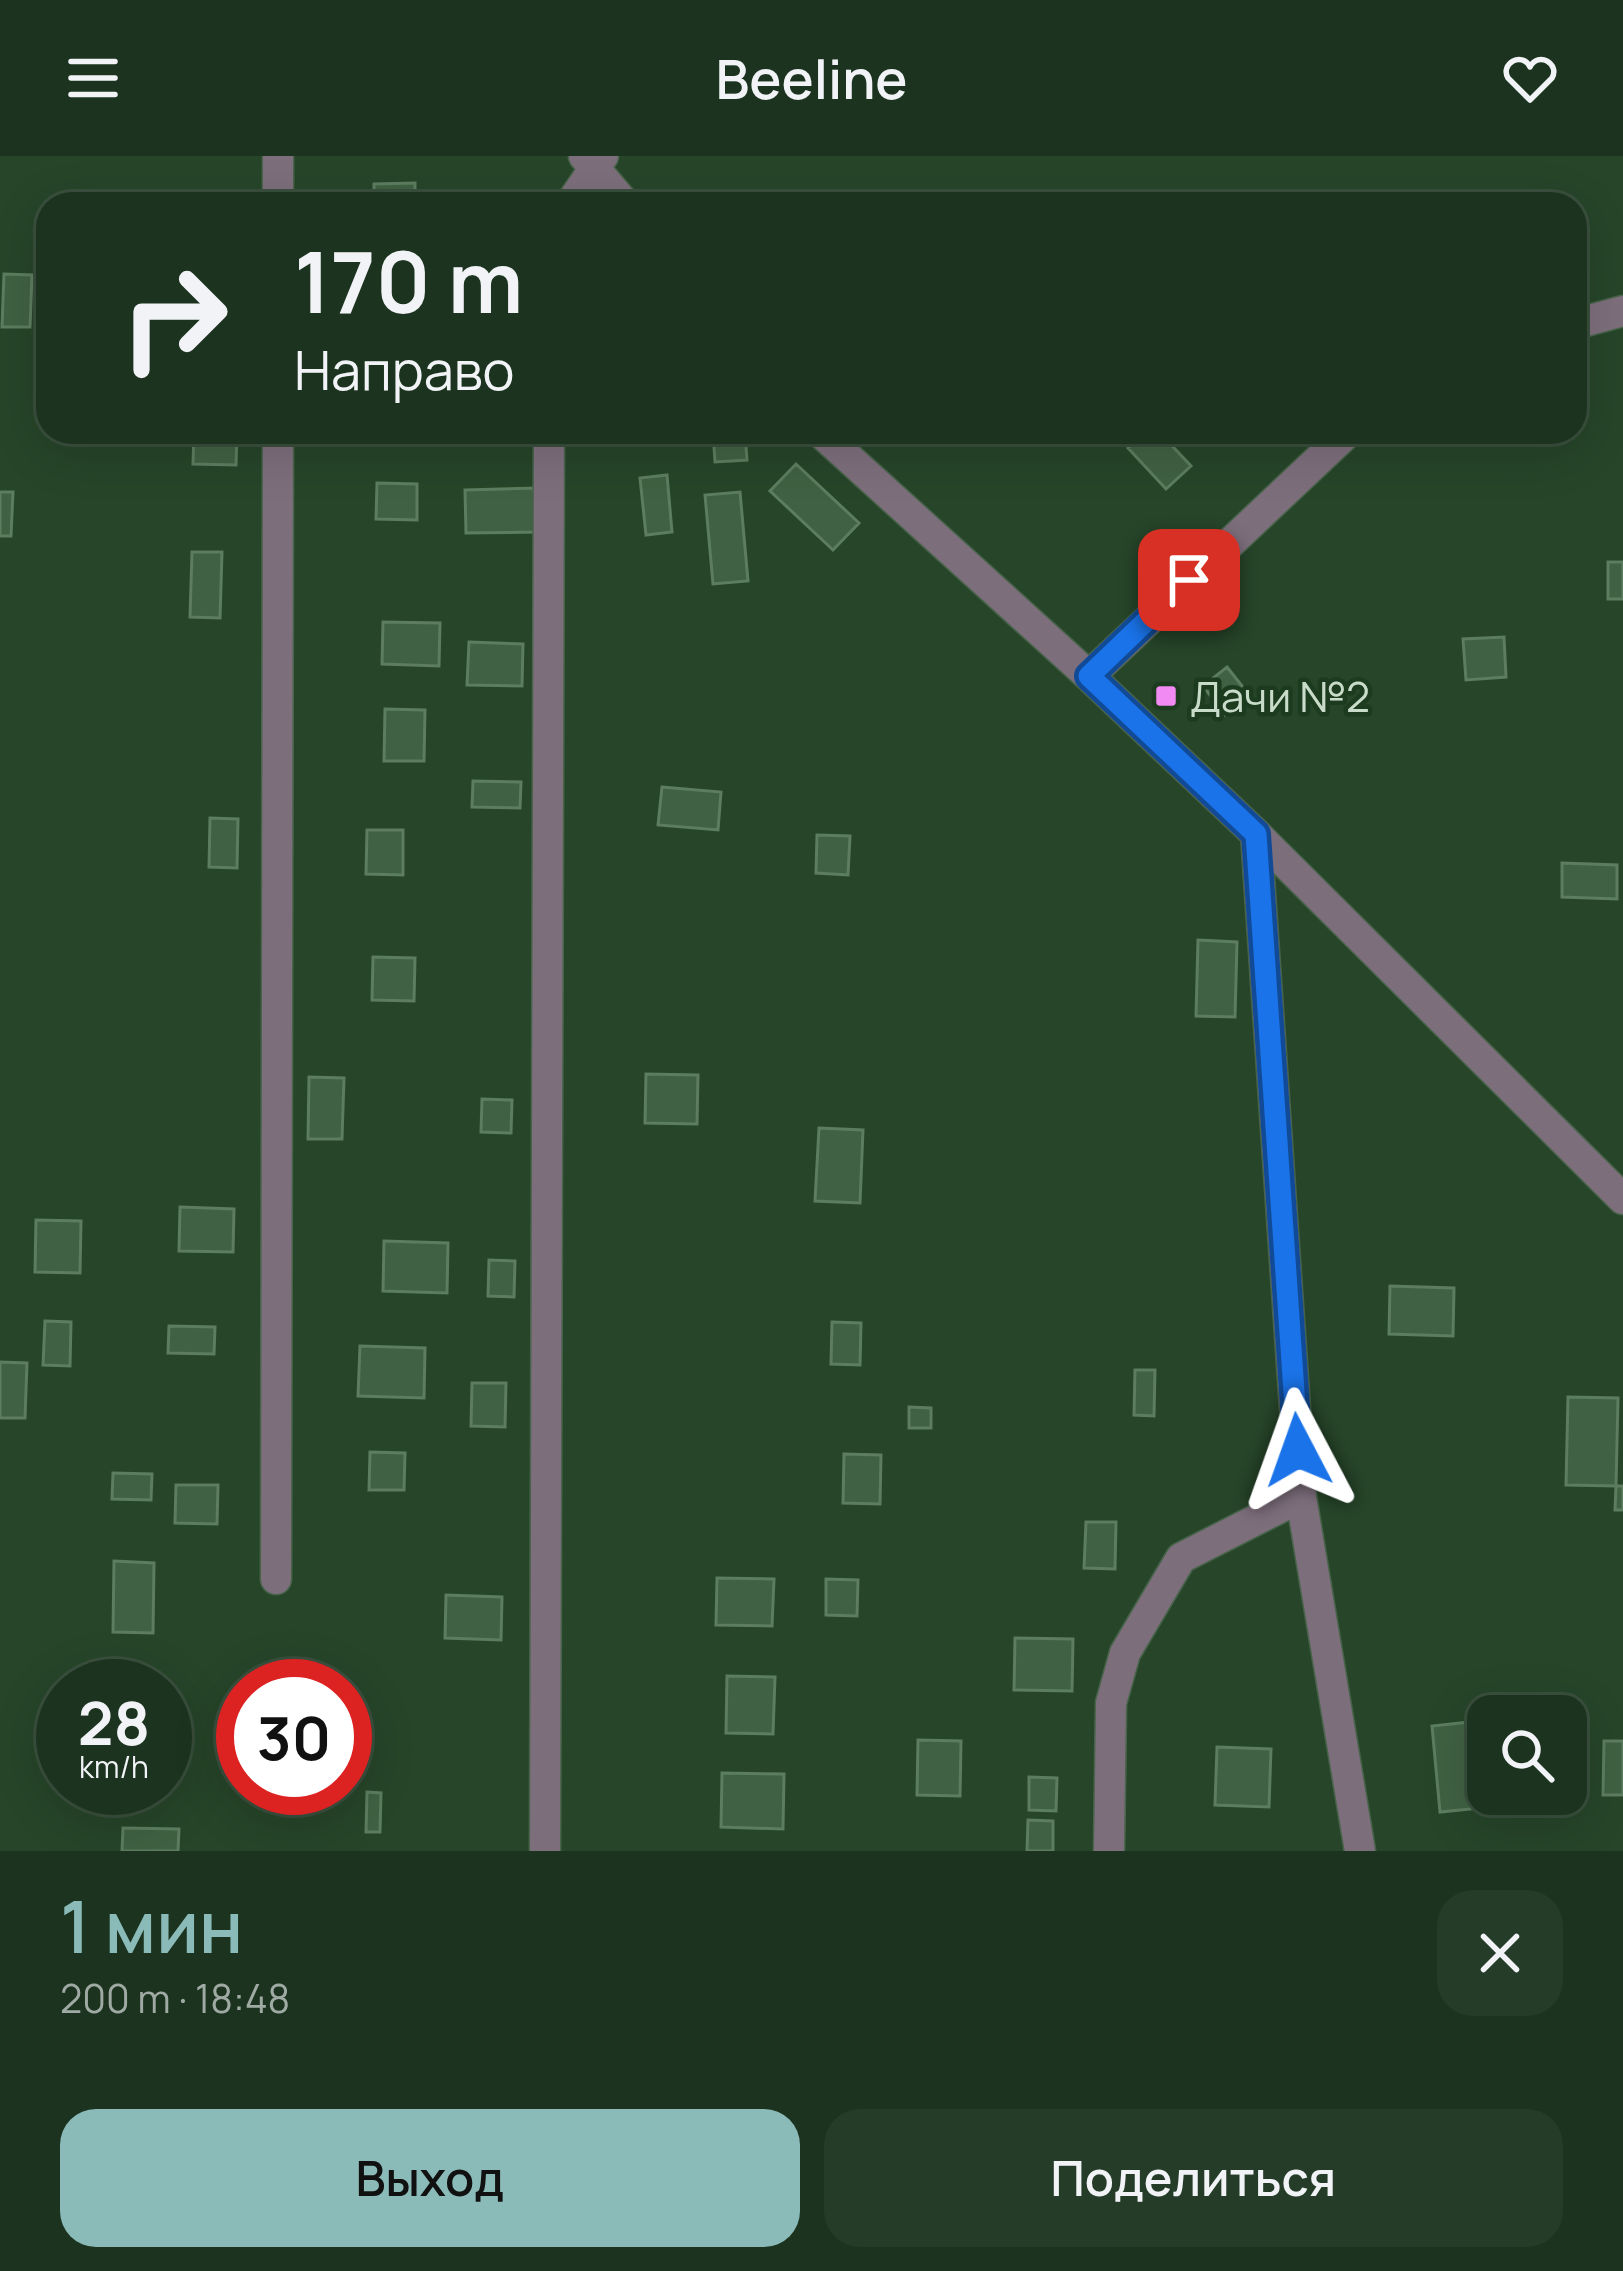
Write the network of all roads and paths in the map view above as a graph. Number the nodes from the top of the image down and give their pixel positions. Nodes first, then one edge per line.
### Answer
1 (278, 156) edge
2 (594, 160) edge
3 (278, 192) edge
4 (577, 192) edge
5 (617, 192) edge
6 (1623, 311) edge
7 (1587, 321) edge
8 (278, 444) edge
9 (549, 444) edge
10 (833, 444) edge
11 (1335, 444) edge
12 (1089, 676) junction
13 (1256, 834) junction
14 (1623, 1199) edge
15 (1301, 1497) junction
16 (276, 1579) dead end
17 (544, 1851) edge
18 (1108, 1851) edge
19 (1360, 1851) edge

1 - 3 street
2 - 4 street
2 - 5 street
6 - 7 street
8 - 16 street
9 - 17 street
10 - 12 street
11 - 12 street
12 - 13 street
13 - 14 street
13 - 15 street
15 - 18 street
15 - 19 street

